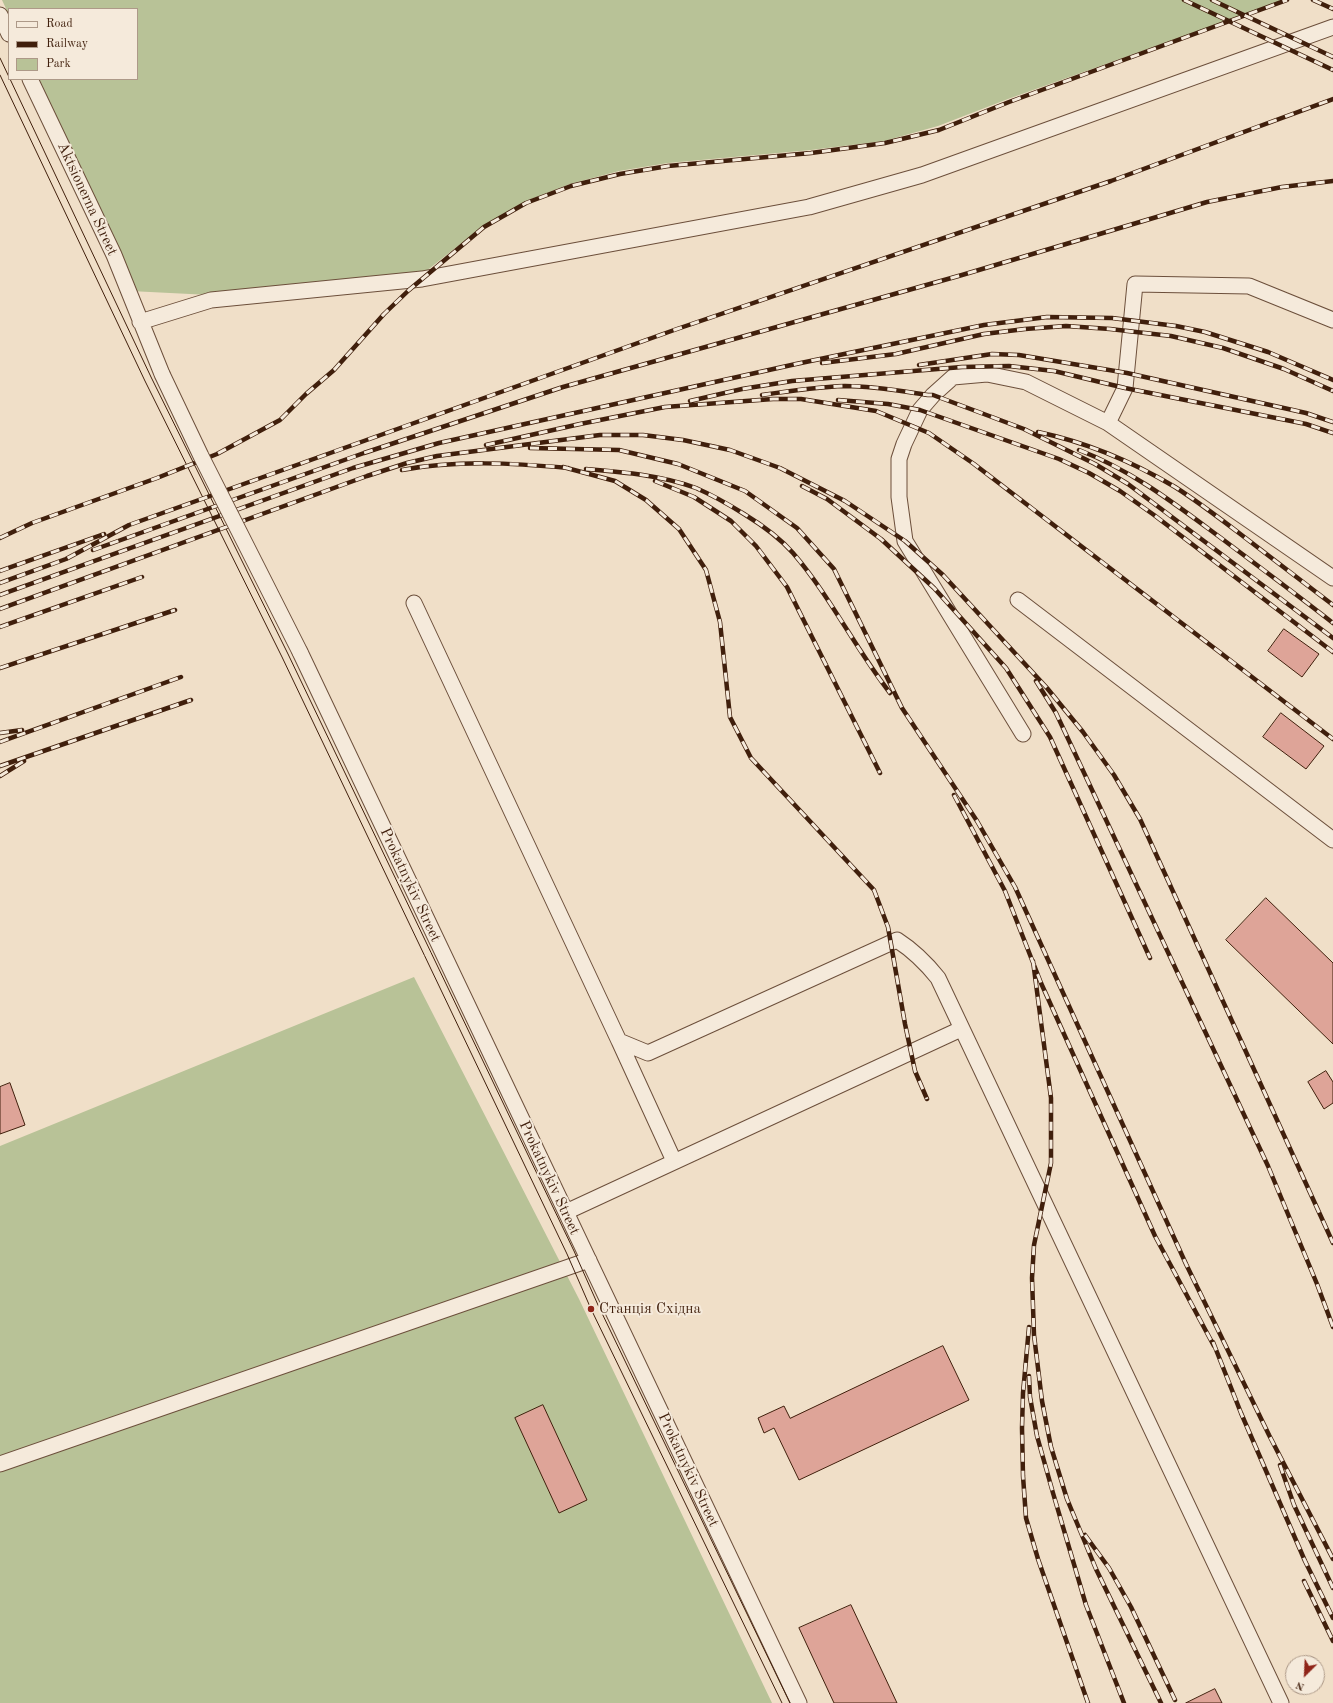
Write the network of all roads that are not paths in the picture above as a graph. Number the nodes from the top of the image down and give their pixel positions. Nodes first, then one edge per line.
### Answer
1 (0, 15) edge
2 (1333, 27) edge
3 (8, 32) edge
4 (30, 80) edge
5 (1333, 320) edge
6 (140, 322) junction
7 (162, 374) joint
8 (1108, 423) junction
9 (1333, 578) edge
10 (1018, 600) dead end
11 (414, 603) dead end
12 (1023, 734) dead end
13 (1333, 840) edge
14 (961, 1029) junction
15 (619, 1041) junction
16 (674, 1161) junction
17 (566, 1212) junction
18 (589, 1260) junction
19 (0, 1464) edge
20 (799, 1703) edge
21 (1281, 1703) edge

1 - 3 street
2 - 6 street
4 - 6 street, Aktsionerna Street
5 - 8 street
6 - 7 street, Aktsionerna Street
7 - 17 street, Prokatnykiv Street, bridge
8 - 9 street
8 - 12 street
10 - 13 street
11 - 15 street
14 - 15 street
14 - 16 street
14 - 21 street
15 - 16 street
16 - 17 street
17 - 18 street, Prokatnykiv Street
18 - 19 street
18 - 20 street, Prokatnykiv Street

